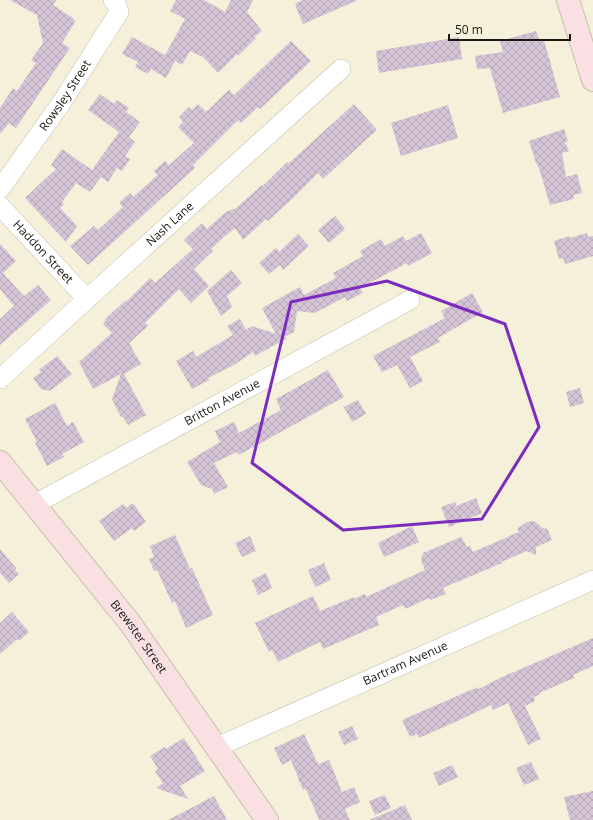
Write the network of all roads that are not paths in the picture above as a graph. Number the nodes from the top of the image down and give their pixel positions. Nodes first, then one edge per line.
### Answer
1 (113, 0) edge
2 (568, 0) edge
3 (587, 39) edge
4 (341, 69) dead end
5 (593, 80) edge
6 (0, 189) edge
7 (0, 206) edge
8 (86, 299) junction
9 (410, 300) dead end
10 (0, 380) edge
11 (0, 462) edge
12 (35, 504) junction
13 (593, 580) edge
14 (217, 747) junction
15 (267, 820) edge

1 - 6 street, Rowsley Street
2 - 3 street
3 - 5 street
4 - 8 street, Nash Lane
7 - 8 street, Haddon Street
8 - 10 street, Nash Lane
9 - 12 street, Britton Avenue
11 - 12 street, Brewster Street
12 - 14 street, Brewster Street
13 - 14 street, Bartram Avenue
14 - 15 street, Brewster Street

